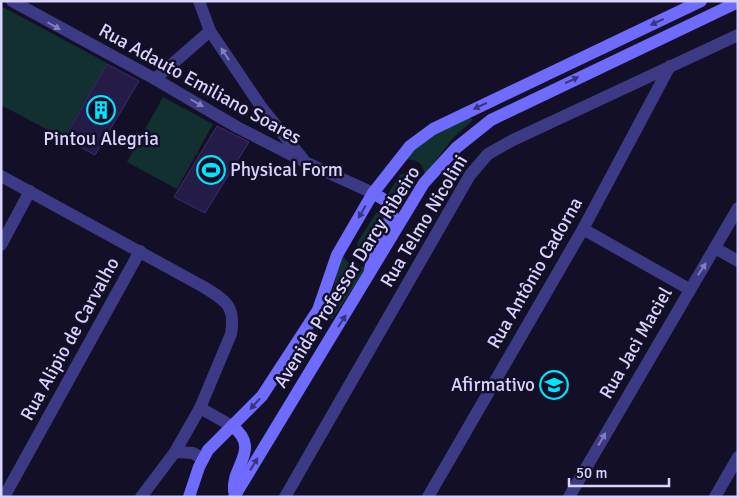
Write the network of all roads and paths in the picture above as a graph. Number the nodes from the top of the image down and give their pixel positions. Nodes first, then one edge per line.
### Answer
1 (12, 1) edge
2 (200, 1) edge
3 (701, 1) edge
4 (738, 2) edge
5 (210, 31) junction
6 (738, 34) edge
7 (670, 66) junction
8 (154, 79) junction
9 (306, 163) junction
10 (1, 176) edge
11 (30, 191) junction
12 (373, 193) junction
13 (738, 208) edge
14 (583, 229) junction
15 (1, 245) edge
16 (715, 248) junction
17 (140, 252) junction
18 (738, 261) edge
19 (370, 275) junction
20 (689, 289) junction
21 (200, 408) junction
22 (232, 426) junction
23 (175, 452) junction
24 (738, 458) edge
25 (203, 459) junction
26 (234, 496) edge
27 (4, 497) edge
28 (141, 497) edge
29 (189, 497) edge
30 (285, 497) edge
31 (428, 497) edge
32 (569, 497) edge
33 (715, 497) edge

1 -> 8 street, Rua Adauto Emiliano Soares
2 - 5 street
3 -> 12 main road, Avenida Professor Darcy Ribeiro
19 -> 4 main road, Avenida Professor Darcy Ribeiro
5 - 8 street
9 -> 5 street
6 - 7 street, Rua Telmo Nicolini
7 - 14 street, Rua Antônio Cadorna
7 - 30 street, Rua Telmo Nicolini
8 -> 9 street, Rua Adauto Emiliano Soares
9 - 12 street, Rua Adauto Emiliano Soares
10 - 11 street
11 - 15 street
11 - 17 street
12 - 19 main road
12 -> 22 main road, Avenida Professor Darcy Ribeiro
13 - 16 street, Rua Jaci Maciel
14 - 20 street
14 - 31 street, Rua Antônio Cadorna
16 - 18 street
20 -> 16 street, Rua Jaci Maciel
17 - 21 street
17 - 27 street, Rua Alipio de Carvalho
26 -> 19 main road, Avenida Professor Darcy Ribeiro
32 -> 20 street, Rua Jaci Maciel
21 - 22 street
21 - 23 street
22 - 25 main road, Avenida Professor Darcy Ribeiro
22 - 26 main road
23 - 25 street
23 - 28 street
24 - 33 street
25 - 29 main road, Avenida Professor Darcy Ribeiro

